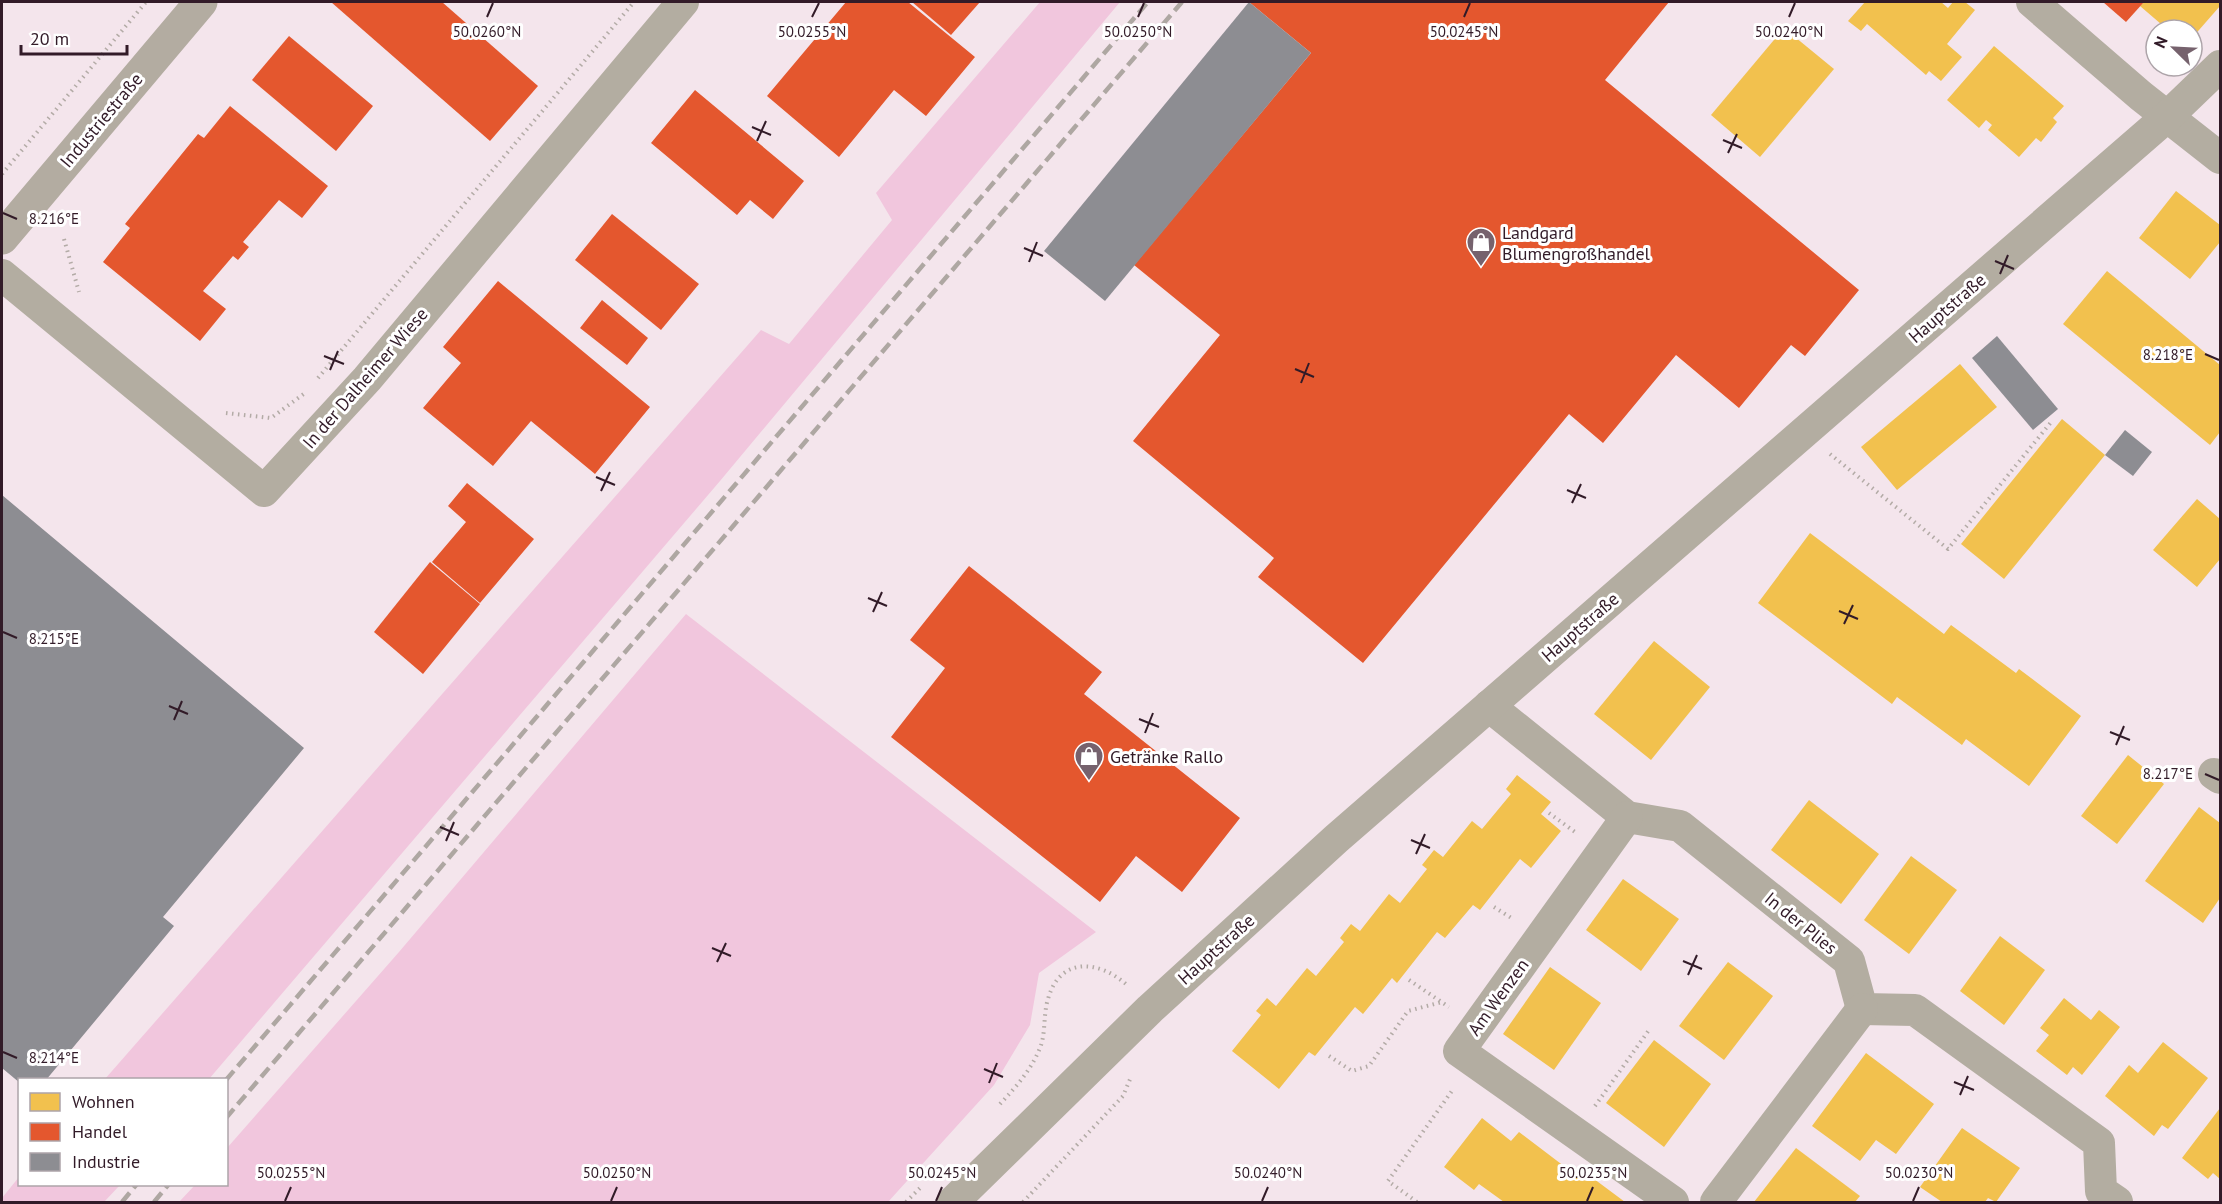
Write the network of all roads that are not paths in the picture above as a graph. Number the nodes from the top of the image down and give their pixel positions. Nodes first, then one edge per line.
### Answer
1 (201, 2) edge
2 (683, 2) edge
3 (2032, 2) edge
4 (2220, 66) edge
5 (2169, 116) junction
6 (2220, 158) edge
7 (2, 238) edge
8 (2, 275) edge
9 (1489, 706) junction
10 (1627, 817) junction
11 (1862, 1009) junction
12 (2104, 1199) edge
13 (954, 1203) edge
14 (1673, 1203) edge
15 (1716, 1203) edge

1 - 7 main road, Industriestraße
2 - 8 street, In der Dalheimer Wiese
3 - 5 street
4 - 5 street, Hauptstraße
5 - 6 street
5 - 9 street, Hauptstraße
9 - 10 street, In der Plies
9 - 13 street, Hauptstraße
10 - 11 street, In der Plies
10 - 14 street, Am Wenzen
11 - 12 street
11 - 15 street

